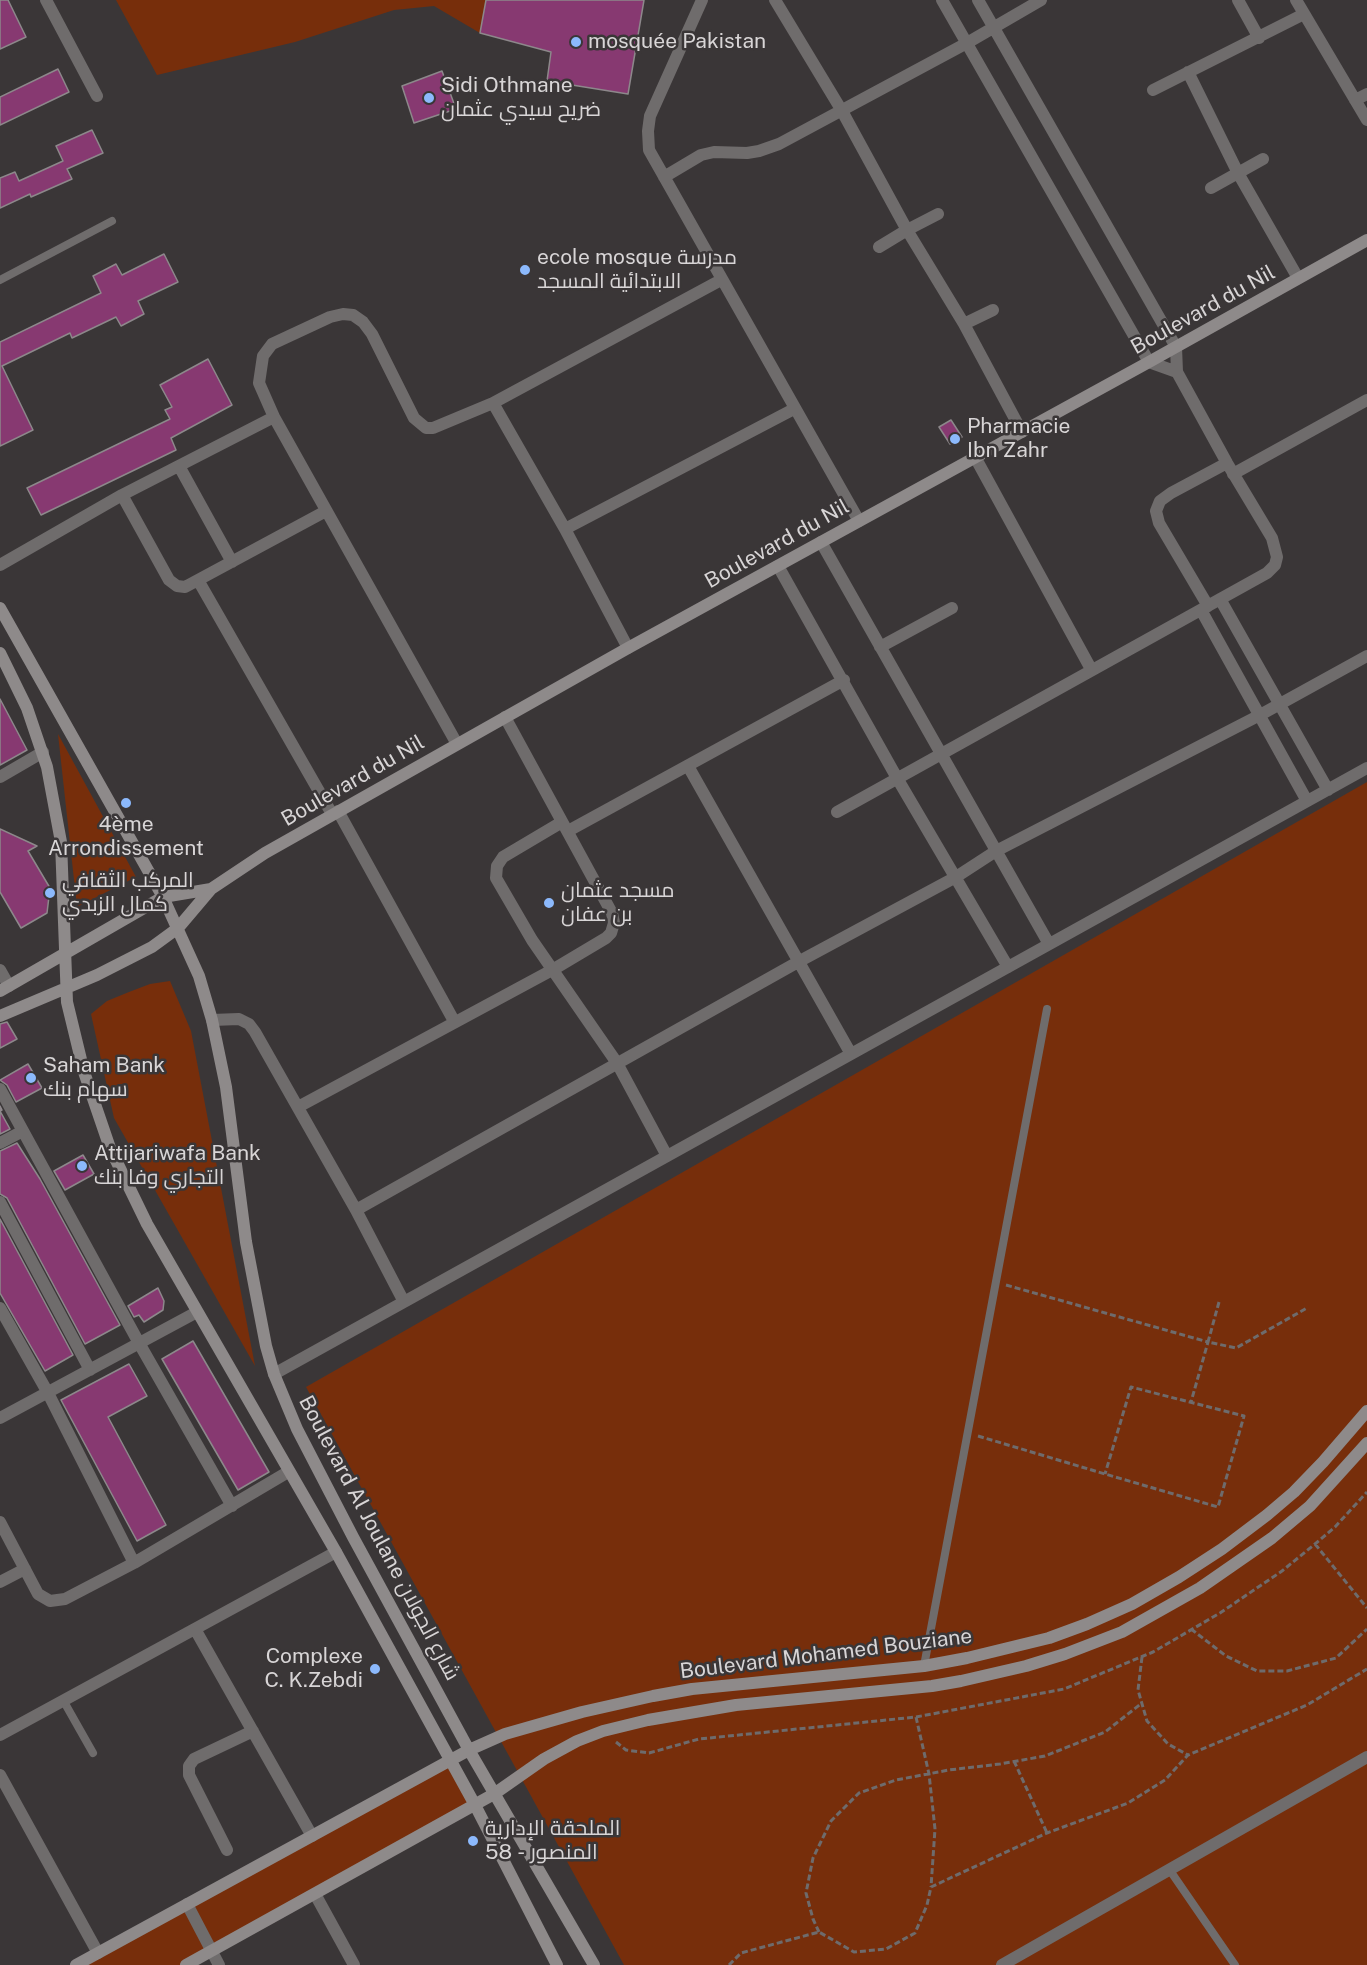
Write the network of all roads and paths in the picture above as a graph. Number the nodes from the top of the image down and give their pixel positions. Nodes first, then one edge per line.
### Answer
1 (46, 0) edge
2 (702, 0) edge
3 (775, 0) edge
4 (942, 0) edge
5 (978, 0) edge
6 (1041, 0) edge
7 (1238, 0) edge
8 (1296, 0) edge
9 (1304, 14) junction
10 (994, 28) junction
11 (1259, 38) junction
12 (967, 43) junction
13 (1188, 72) junction
14 (1153, 90) dead end
15 (1367, 93) edge
16 (97, 96) dead end
17 (1355, 100) junction
18 (842, 111) junction
19 (1367, 120) edge
20 (1263, 159) dead end
21 (1238, 173) junction
22 (664, 177) junction
23 (1211, 188) dead end
24 (938, 214) dead end
25 (112, 221) dead end
26 (908, 230) junction
27 (1367, 240) edge
28 (879, 247) dead end
29 (1298, 278) junction
30 (0, 280) edge
31 (721, 280) junction
32 (993, 310) dead end
33 (964, 324) junction
34 (1176, 347) junction
35 (1149, 362) junction
36 (1177, 372) junction
37 (1367, 400) edge
38 (493, 403) junction
39 (794, 409) junction
40 (274, 417) junction
41 (1022, 432) junction
42 (975, 458) junction
43 (179, 466) junction
44 (1230, 468) junction
45 (122, 495) junction
46 (326, 511) junction
47 (859, 521) junction
48 (565, 529) junction
49 (821, 542) junction
50 (232, 562) junction
51 (0, 565) edge
52 (778, 566) junction
53 (198, 580) junction
54 (1221, 599) junction
55 (0, 608) edge
56 (952, 608) dead end
57 (1204, 608) junction
58 (880, 647) junction
59 (628, 648) junction
60 (0, 653) edge
61 (1367, 656) edge
62 (1091, 669) junction
63 (843, 680) junction
64 (1279, 705) junction
65 (1260, 715) junction
66 (505, 717) junction
67 (457, 744) junction
68 (43, 752) junction
69 (941, 753) junction
70 (688, 766) junction
71 (1366, 770) edge
72 (0, 777) edge
73 (897, 778) junction
74 (1328, 790) junction
75 (1307, 801) junction
76 (837, 812) dead end
77 (335, 813) junction
78 (565, 827) junction
79 (996, 851) junction
80 (956, 877) junction
81 (211, 888) junction
82 (163, 897) junction
83 (178, 928) junction
84 (1049, 944) junction
85 (64, 953) junction
86 (798, 962) junction
87 (1008, 967) junction
88 (554, 969) junction
89 (0, 970) edge
90 (66, 987) junction
91 (4, 989) edge
92 (1047, 1009) dead end
93 (0, 1016) edge
94 (212, 1020) junction
95 (454, 1021) junction
96 (850, 1054) junction
97 (617, 1063) junction
98 (0, 1089) edge
99 (298, 1107) junction
100 (23, 1131) junction
101 (0, 1143) edge
102 (667, 1156) junction
103 (0, 1202) edge
104 (356, 1210) junction
105 (996, 1282) junction
106 (404, 1302) junction
107 (1219, 1302) dead end
108 (0, 1308) edge
109 (1307, 1308) dead end
110 (197, 1312) junction
111 (1208, 1342) junction
112 (139, 1343) junction
113 (90, 1370) junction
114 (274, 1374) junction
115 (48, 1393) junction
116 (1191, 1402) junction
117 (1367, 1411) edge
118 (0, 1418) edge
119 (967, 1433) junction
120 (1367, 1443) edge
121 (288, 1472) junction
122 (1105, 1474) junction
123 (232, 1506) junction
124 (0, 1521) edge
125 (1315, 1544) dead end
126 (336, 1552) junction
127 (134, 1563) junction
128 (26, 1569) junction
129 (0, 1582) edge
130 (1367, 1608) edge
131 (195, 1629) junction
132 (1191, 1629) dead end
133 (1367, 1629) edge
134 (1142, 1657) dead end
135 (924, 1665) junction
136 (1367, 1669) edge
137 (63, 1700) junction
138 (1142, 1703) junction
139 (916, 1717) dead end
140 (253, 1731) junction
141 (0, 1735) edge
142 (470, 1750) junction
143 (93, 1753) dead end
144 (1188, 1755) junction
145 (1367, 1757) edge
146 (450, 1761) junction
147 (1014, 1761) junction
148 (928, 1773) junction
149 (0, 1775) edge
150 (494, 1794) junction
151 (475, 1804) junction
152 (1047, 1833) junction
153 (312, 1836) junction
154 (227, 1850) dead end
155 (1169, 1869) junction
156 (931, 1887) junction
157 (315, 1894) junction
158 (187, 1904) junction
159 (819, 1932) junction
160 (211, 1951) junction
161 (98, 1953) junction
162 (76, 1965) edge
163 (186, 1965) edge
164 (219, 1965) edge
165 (354, 1965) edge
166 (557, 1965) edge
167 (594, 1965) edge
168 (729, 1965) edge
169 (1002, 1965) edge
170 (1234, 1965) edge

1 - 16 street
2 - 22 street
3 - 18 street
4 - 12 street
5 - 10 street
6 - 10 street
7 - 11 street
8 - 9 street
9 - 11 street
9 - 17 street
10 - 12 street
10 - 34 street
11 - 13 street
12 - 18 street
12 - 35 street
13 - 14 street
13 - 21 street
15 - 17 street
17 - 19 street
18 - 22 street
18 - 26 street
20 - 21 street
21 - 23 street
21 - 29 street
22 - 31 street
24 - 26 street
25 - 30 lane
26 - 28 street
26 - 33 street
27 - 29 street, Boulevard du Nil
29 - 34 street, Boulevard du Nil
31 - 38 street
31 - 39 street
32 - 33 street
33 - 41 street
34 - 35 street, Boulevard du Nil
34 - 36 street
35 - 36 street
35 - 41 street, Boulevard du Nil
36 - 44 street
37 - 44 street
38 - 40 street
38 - 48 street
39 - 47 street
39 - 48 street
40 - 43 street
40 - 46 street
41 - 42 street, Boulevard du Nil
42 - 47 street, Boulevard du Nil
42 - 62 street
43 - 45 street
43 - 50 street
44 - 54 street
44 - 57 street
45 - 51 street
45 - 53 street
46 - 50 street
46 - 67 street
47 - 49 street, Boulevard du Nil
48 - 59 street
49 - 52 street, Boulevard du Nil
49 - 58 street
50 - 53 street
52 - 59 street, Boulevard du Nil
52 - 63 street
53 - 77 street
54 - 57 street
54 - 64 street
55 - 82 street, Boulevard Al Joulane شارع الجولان
56 - 58 street
57 - 62 street
57 - 65 street
58 - 69 street
59 - 66 street, Boulevard du Nil
60 - 68 street, Boulevard Al Joulane شارع الجولان
61 - 64 street
62 - 69 street
63 - 70 street
63 - 73 street
64 - 65 street
64 - 74 street
65 - 75 street
65 - 79 street
66 - 67 street, Boulevard du Nil
66 - 78 street
67 - 77 street, Boulevard du Nil
68 - 72 street
68 - 85 street, Boulevard Al Joulane شارع الجولان
69 - 73 street
69 - 79 street
70 - 78 street
70 - 86 street
71 - 74 street
73 - 76 street
73 - 80 street
74 - 75 street
75 - 84 street
77 - 81 street, Boulevard du Nil
77 - 95 street
78 - 88 street
78 - 88 street
79 - 80 street
79 - 84 street
80 - 86 street
80 - 87 street
81 - 82 street, Boulevard du Nil
81 - 83 street, Boulevard du Nil
82 - 83 street, Boulevard Al Joulane شارع الجولان
82 - 85 street, Boulevard du Nil
83 - 90 street, Boulevard du Nil
83 - 94 street, Boulevard Al Joulane شارع الجولان
84 - 87 street
85 - 90 street, Boulevard Al Joulane شارع الجولان
85 - 91 street, Boulevard du Nil
86 - 96 street
86 - 97 street
87 - 96 street
88 - 95 street
88 - 97 street
89 - 91 street
90 - 93 street, Boulevard du Nil
90 - 110 street, Boulevard Al Joulane شارع الجولان
92 - 105 lane
94 - 99 street
94 - 114 street, Boulevard Al Joulane شارع الجولان
95 - 99 street
96 - 102 street
97 - 102 street
97 - 104 street
98 - 100 street
99 - 104 street
100 - 101 street
100 - 112 street
102 - 106 street
103 - 113 street
104 - 106 street
105 - 111 path
105 - 119 lane
106 - 114 street
107 - 111 path
108 - 115 street
109 - 111 path
110 - 112 street
110 - 121 street, Boulevard Al Joulane شارع الجولان
111 - 116 path
112 - 113 street
112 - 123 street
113 - 115 street
114 - 142 street, Boulevard Al Joulane شارع الجولان
115 - 118 street
115 - 127 street
116 - 122 path
116 - 122 path
117 - 135 street, Boulevard Mohamed Bouziane
119 - 122 path
119 - 135 lane
120 - 150 street, Boulevard Mohamed Bouziane
121 - 123 street
121 - 126 street, Boulevard Al Joulane شارع الجولان
123 - 127 street
124 - 128 street
125 - 130 path
126 - 131 street
126 - 146 street, Boulevard Al Joulane شارع الجولان
127 - 128 street
128 - 129 street
131 - 137 street
131 - 140 street
132 - 133 path
134 - 138 path
135 - 142 street, Boulevard Mohamed Bouziane
136 - 144 path
137 - 141 street
137 - 143 lane
138 - 144 path
138 - 147 path
139 - 148 path
140 - 153 street
140 - 154 street
142 - 146 street, Boulevard Mohamed Bouziane
142 - 150 street, Boulevard Al Joulane شارع الجولان
144 - 152 path
145 - 155 street
146 - 151 street, Boulevard Al Joulane شارع الجولان
146 - 153 street, Boulevard Mohamed Bouziane
147 - 148 path
147 - 152 path
148 - 156 path
148 - 159 path
149 - 161 street
150 - 151 street, Boulevard Mohamed Bouziane
150 - 167 street, Boulevard Al Joulane شارع الجولان
151 - 157 street, Boulevard Mohamed Bouziane
151 - 166 street, Boulevard Al Joulane شارع الجولان
152 - 156 path
153 - 158 street, Boulevard Mohamed Bouziane
155 - 169 street
155 - 170 lane
156 - 159 path
157 - 160 street, Boulevard Mohamed Bouziane
157 - 165 street
158 - 160 street
158 - 161 street, Boulevard Mohamed Bouziane
159 - 168 path
160 - 163 street, Boulevard Mohamed Bouziane
160 - 164 street
161 - 162 street, Boulevard Mohamed Bouziane

